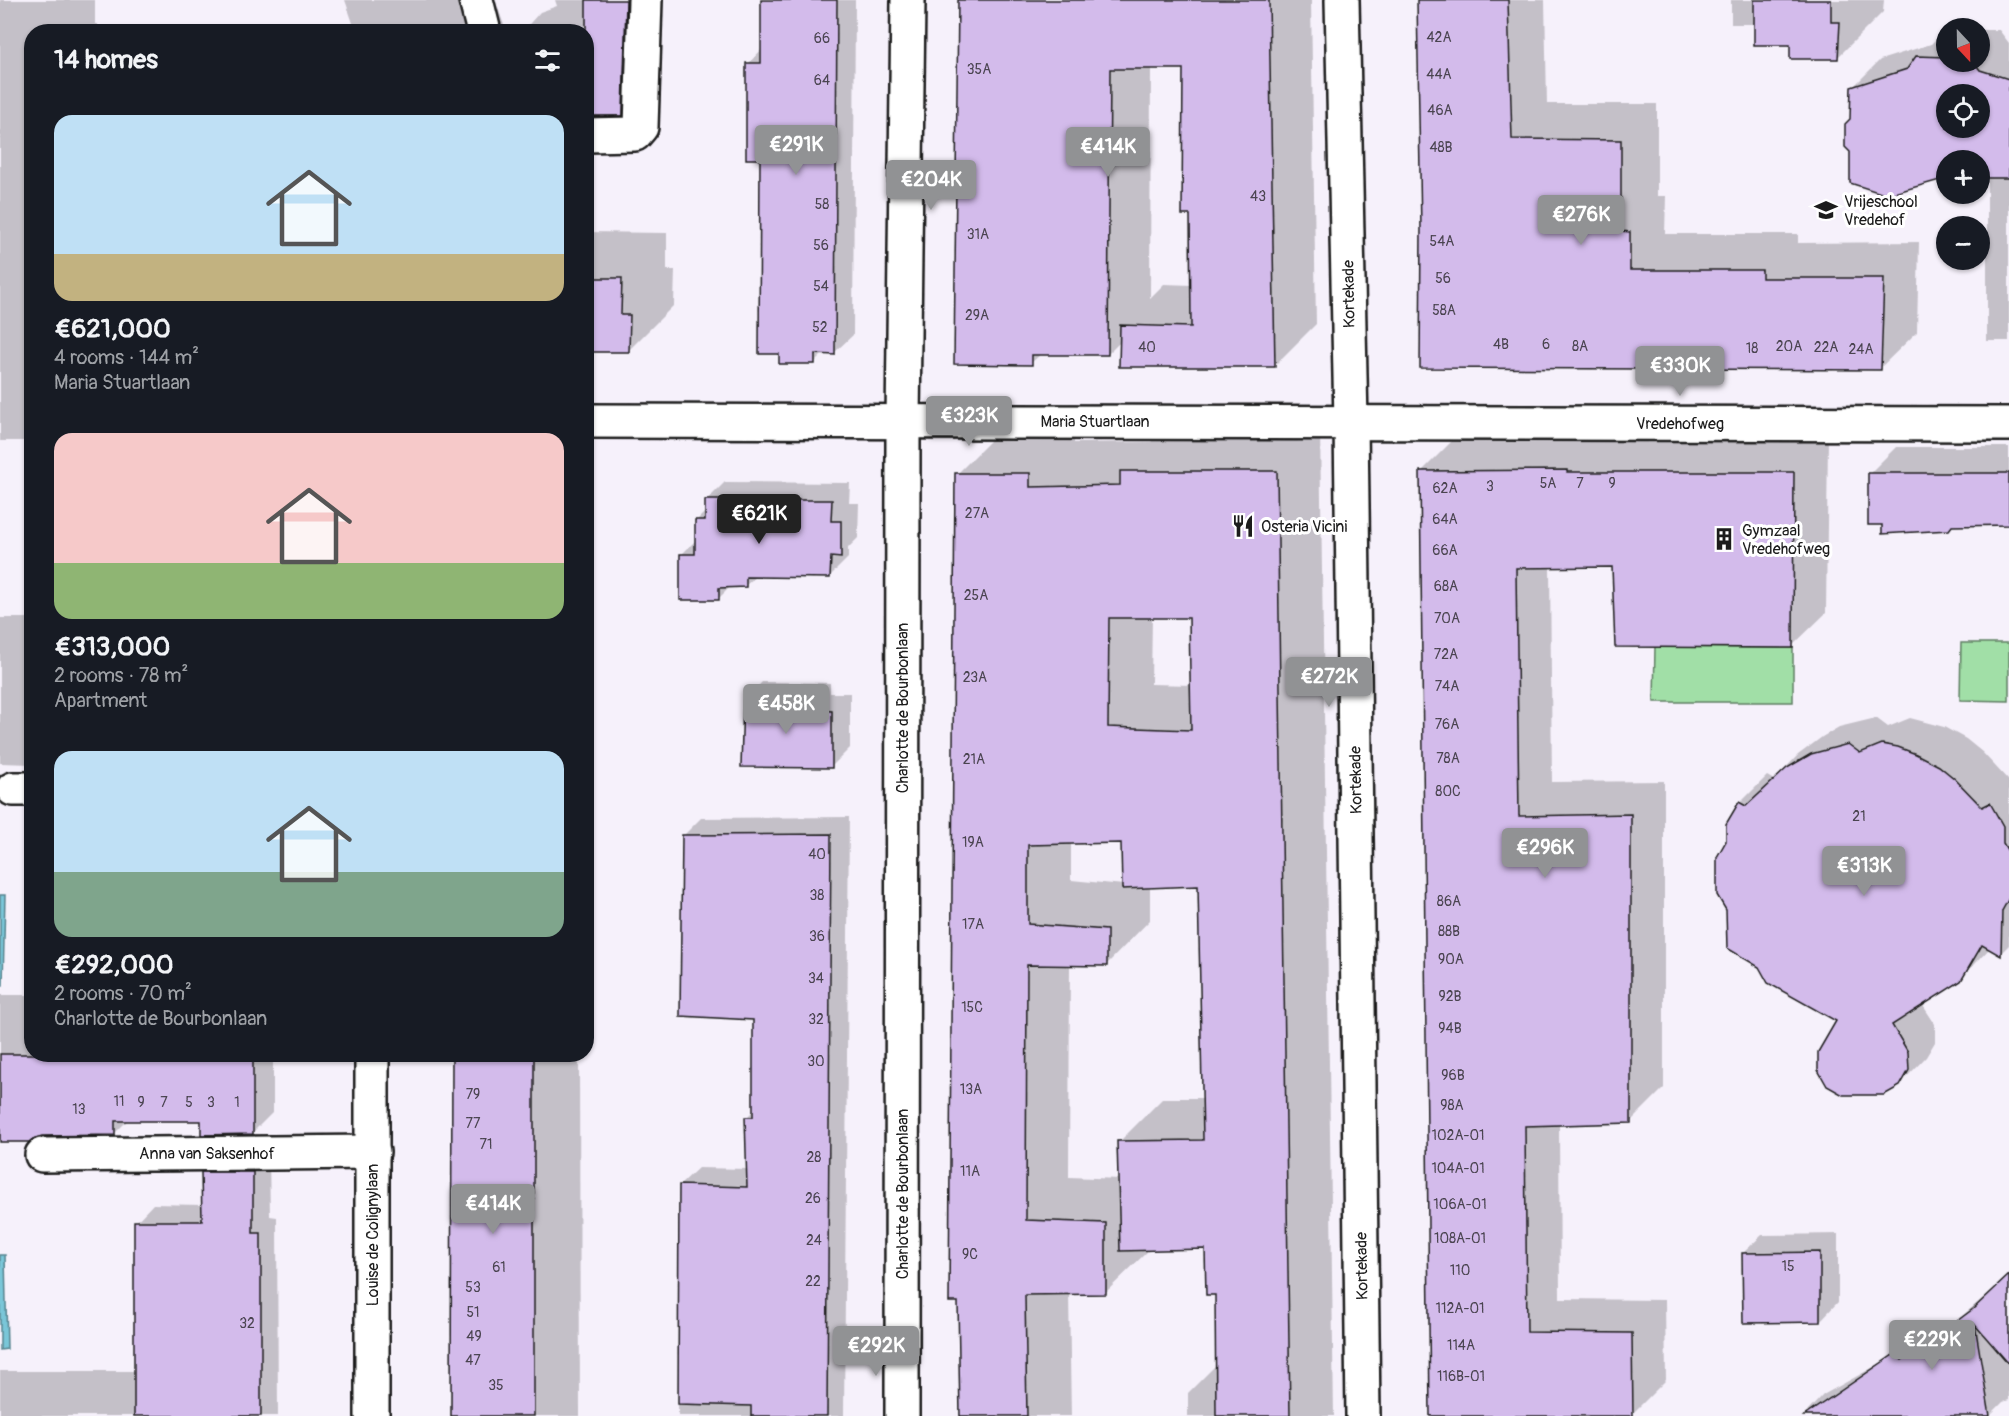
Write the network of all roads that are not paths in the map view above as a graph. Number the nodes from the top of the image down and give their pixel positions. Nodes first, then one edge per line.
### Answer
1 (476, 0) edge
2 (645, 0) edge
3 (908, 0) edge
4 (1342, 0) edge
5 (482, 24) edge
6 (594, 135) edge
7 (594, 421) edge
8 (903, 421) junction
9 (1351, 422) junction
10 (2009, 423) edge
11 (372, 1062) edge
12 (373, 1152) junction
13 (42, 1155) dead end
14 (372, 1416) edge
15 (902, 1416) edge
16 (1363, 1416) edge

1 - 5 street
2 - 6 street
3 - 8 street, Charlotte de Bourbonlaan
4 - 9 street, Kortekade
7 - 8 street, Maria Stuartlaan
8 - 9 street, Maria Stuartlaan
8 - 15 street, Charlotte de Bourbonlaan
9 - 10 street, Vredehofweg
9 - 16 street, Kortekade
11 - 12 street, Louise de Colignylaan
12 - 13 street, Anna van Saksenhof
12 - 14 street, Louise de Colignylaan

